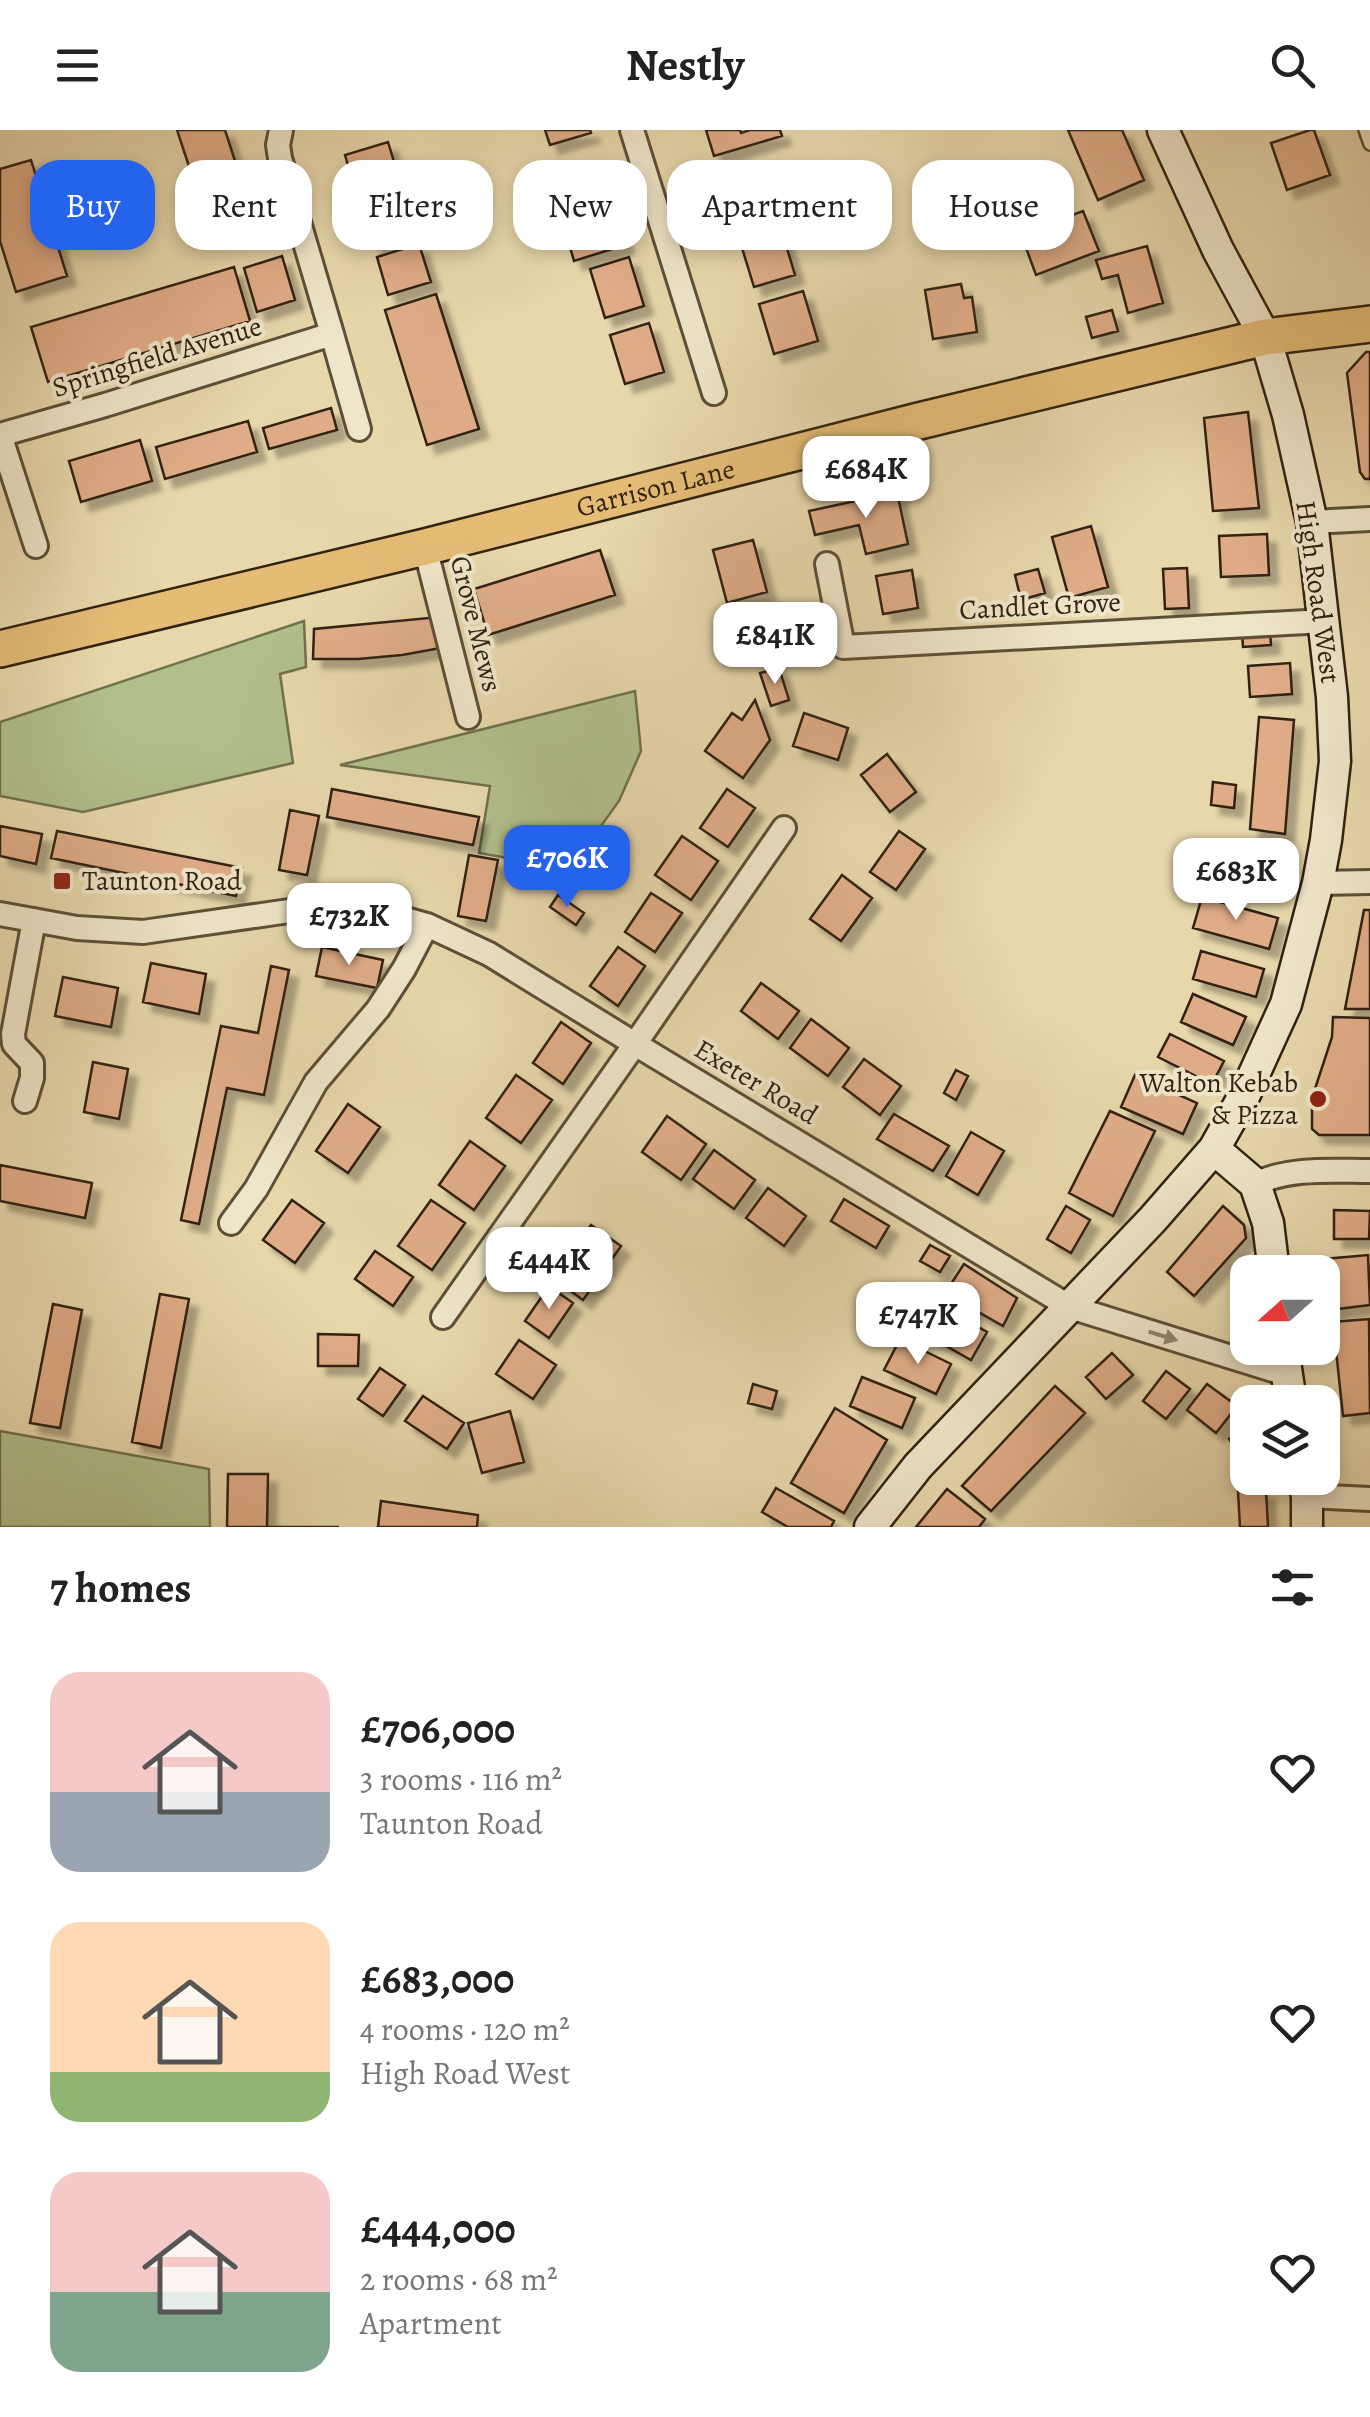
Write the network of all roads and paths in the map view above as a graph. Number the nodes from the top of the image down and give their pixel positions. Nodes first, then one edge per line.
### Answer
1 (281, 130) edge
2 (632, 130) edge
3 (1163, 130) edge
4 (1365, 130) edge
5 (1370, 144) edge
6 (1370, 324) edge
7 (332, 334) junction
8 (1265, 337) junction
9 (714, 394) dead end
10 (359, 429) dead end
11 (0, 434) edge
12 (1370, 519) edge
13 (1312, 522) junction
14 (36, 546) dead end
15 (426, 546) junction
16 (827, 564) dead end
17 (1325, 622) junction
18 (0, 649) edge
19 (468, 717) dead end
20 (784, 828) dead end
21 (1370, 882) edge
22 (1318, 883) junction
23 (0, 914) edge
24 (34, 920) junction
25 (427, 925) junction
26 (636, 1044) junction
27 (24, 1101) dead end
28 (1214, 1149) junction
29 (1370, 1170) edge
30 (1254, 1184) junction
31 (231, 1223) dead end
32 (1272, 1255) edge
33 (1070, 1307) junction
34 (443, 1317) dead end
35 (1287, 1375) edge
36 (1340, 1493) edge
37 (1305, 1495) edge
38 (1370, 1498) edge
39 (870, 1527) edge
40 (1307, 1527) edge

1 - 7 street
2 - 9 street
3 - 8 street, High Road West
4 - 5 lane
6 - 8 main road, Garrison Lane
7 - 10 street
7 - 11 street, Springfield Avenue
8 - 13 street, High Road West
8 - 15 main road, Garrison Lane
11 - 14 street, Springfield Avenue
12 - 13 street
13 - 17 street, High Road West
15 - 18 main road, Garrison Lane
15 - 19 street, Grove Mews
16 - 17 street, Candlet Grove
17 - 22 street, High Road West
20 - 26 street
21 - 22 street
22 - 28 street, High Road West
23 - 24 street
24 - 25 street
24 - 27 street
25 - 26 street
25 - 31 street
26 - 33 street, Exeter Road
26 - 34 street
28 - 30 street
28 - 33 street, High Road West
29 - 30 street
30 - 32 street
33 -> 35 street, Exeter Road
33 - 39 street, High Road West
36 - 38 street
37 - 40 street

